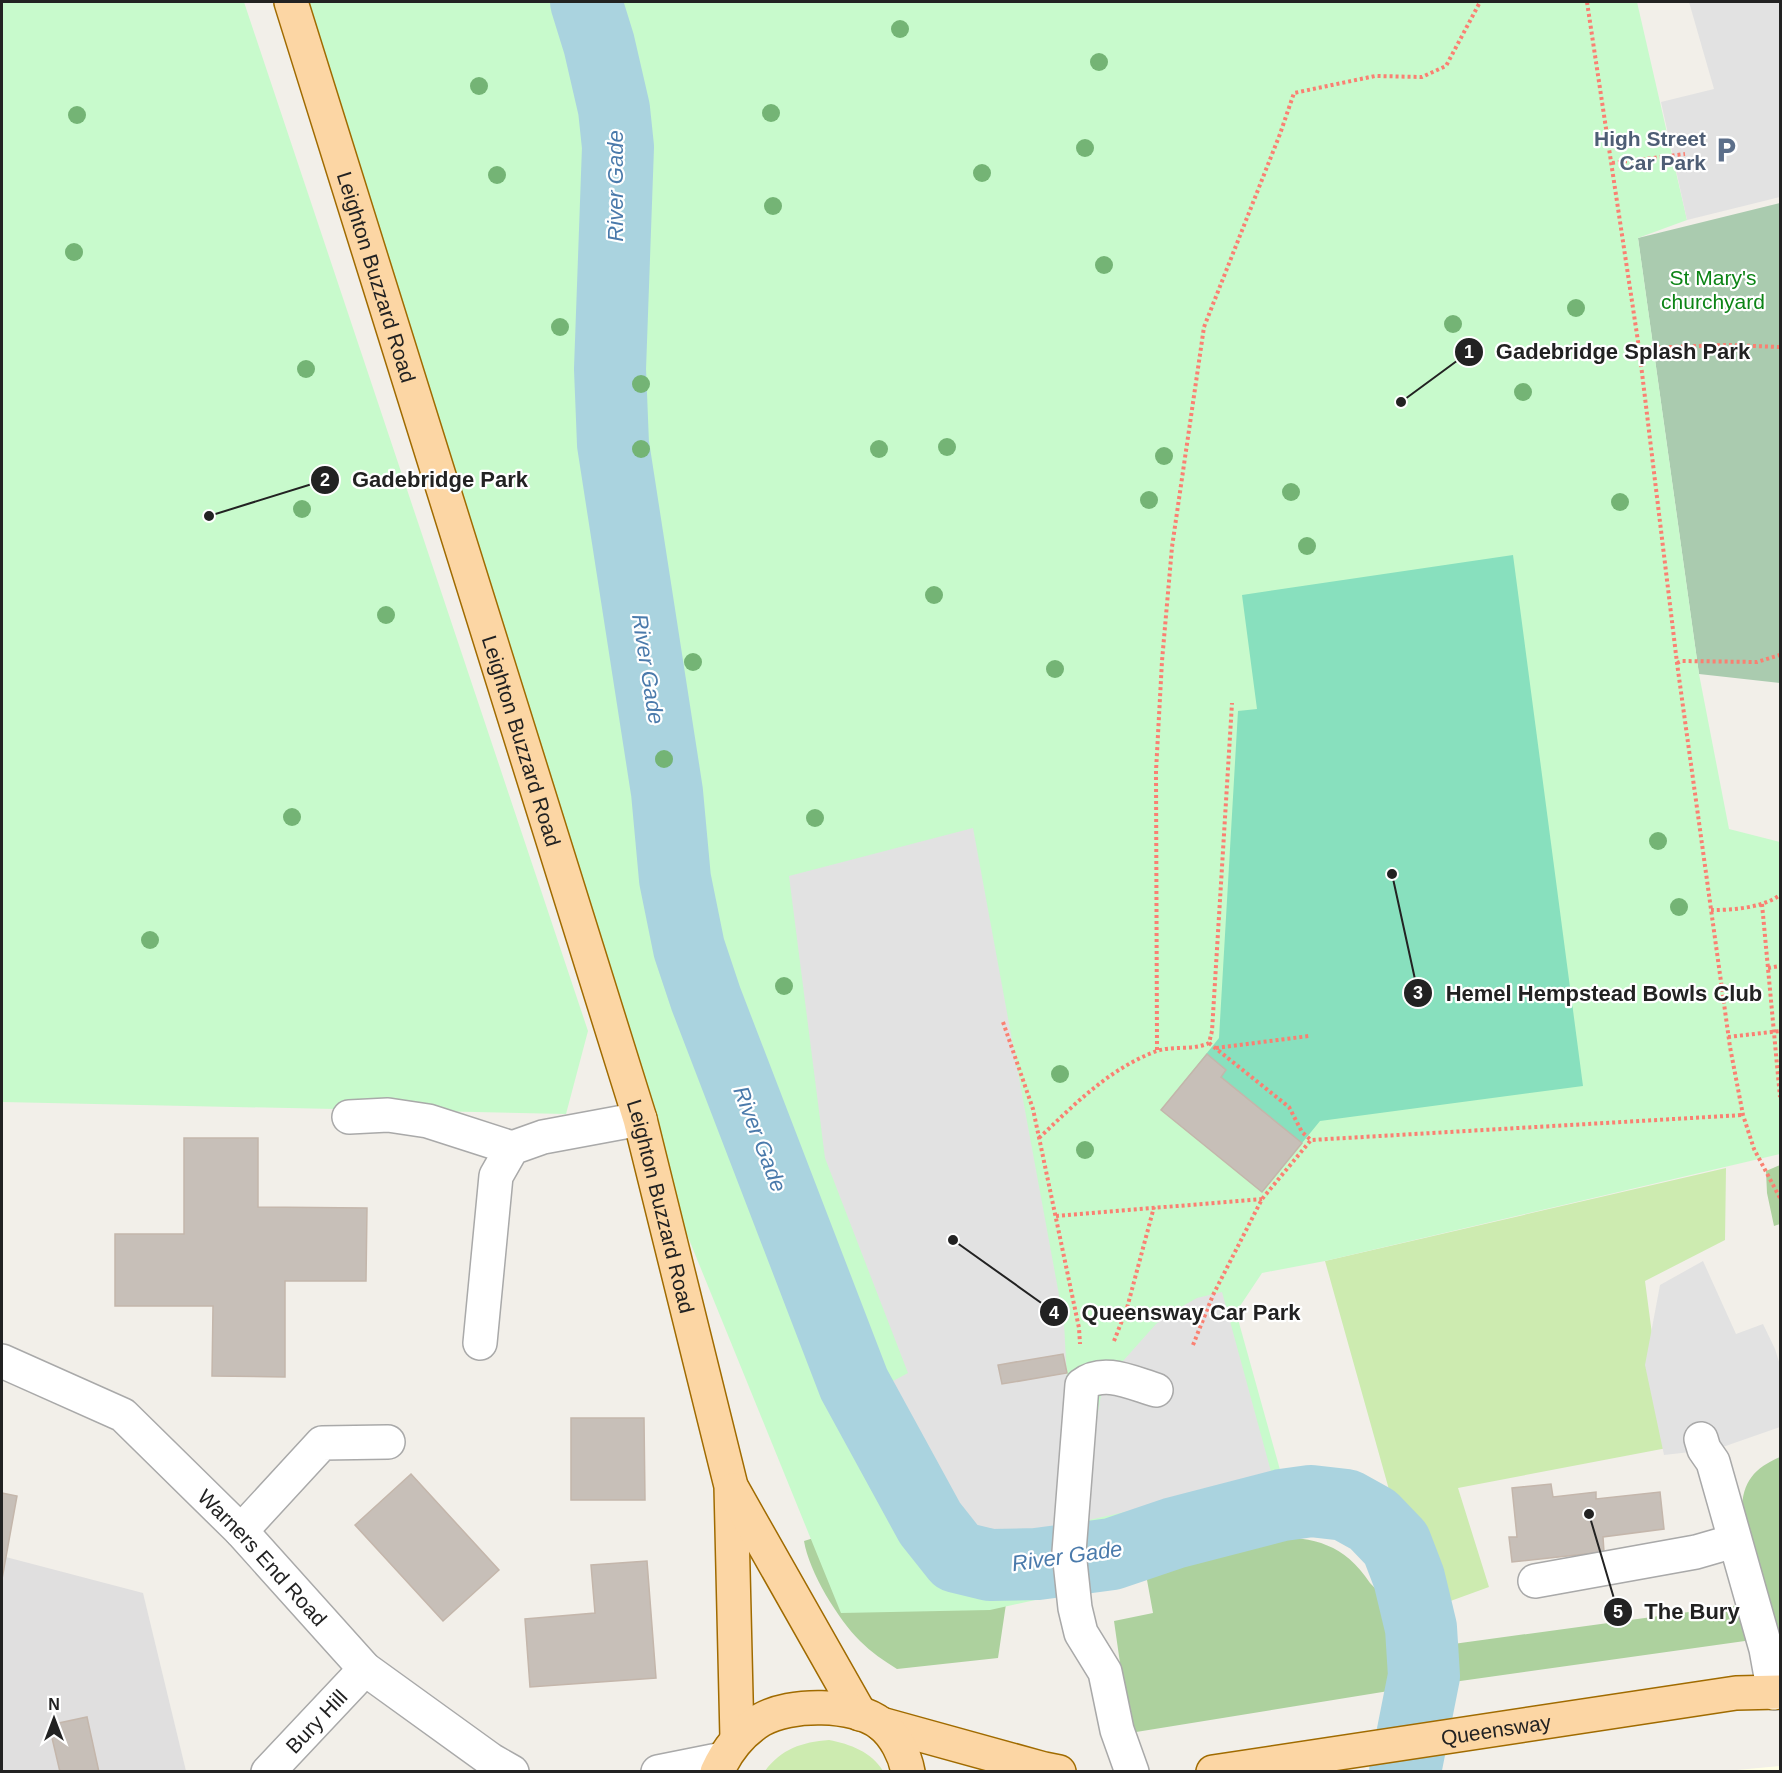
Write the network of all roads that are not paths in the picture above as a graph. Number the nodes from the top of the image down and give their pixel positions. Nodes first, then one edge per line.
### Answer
1 (291, 2) edge
2 (349, 1117) dead end
3 (640, 1119) junction
4 (512, 1148) junction
5 (480, 1343) dead end
6 (2, 1361) edge
7 (1156, 1390) dead end
8 (1701, 1439) dead end
9 (388, 1442) dead end
10 (731, 1486) junction
11 (241, 1531) junction
12 (1734, 1541) junction
13 (1535, 1581) dead end
14 (365, 1669) junction
15 (1777, 1692) edge
16 (870, 1719) junction
17 (726, 1756) edge
18 (1216, 1771) edge
19 (268, 1772) edge
20 (512, 1772) edge
21 (658, 1772) edge
22 (908, 1772) edge
23 (1059, 1772) edge
24 (1132, 1772) edge

1 - 3 main road, Leighton Buzzard Road
2 - 4 street
3 - 4 street
3 - 10 main road, Leighton Buzzard Road
4 - 5 street
6 - 11 street, Warners End Road
7 - 24 street
8 - 12 street
9 - 11 street
10 - 16 main road, Leighton Buzzard Road
10 - 17 main road, Leighton Buzzard Road
11 - 14 street, Warners End Road
12 - 13 street
12 - 15 street
14 - 19 street, Bury Hill
14 - 20 street, Warners End Road
15 - 18 main road, Queensway
16 - 17 main road
16 - 22 main road, Leighton Buzzard Road
16 - 23 main road
17 - 21 street

